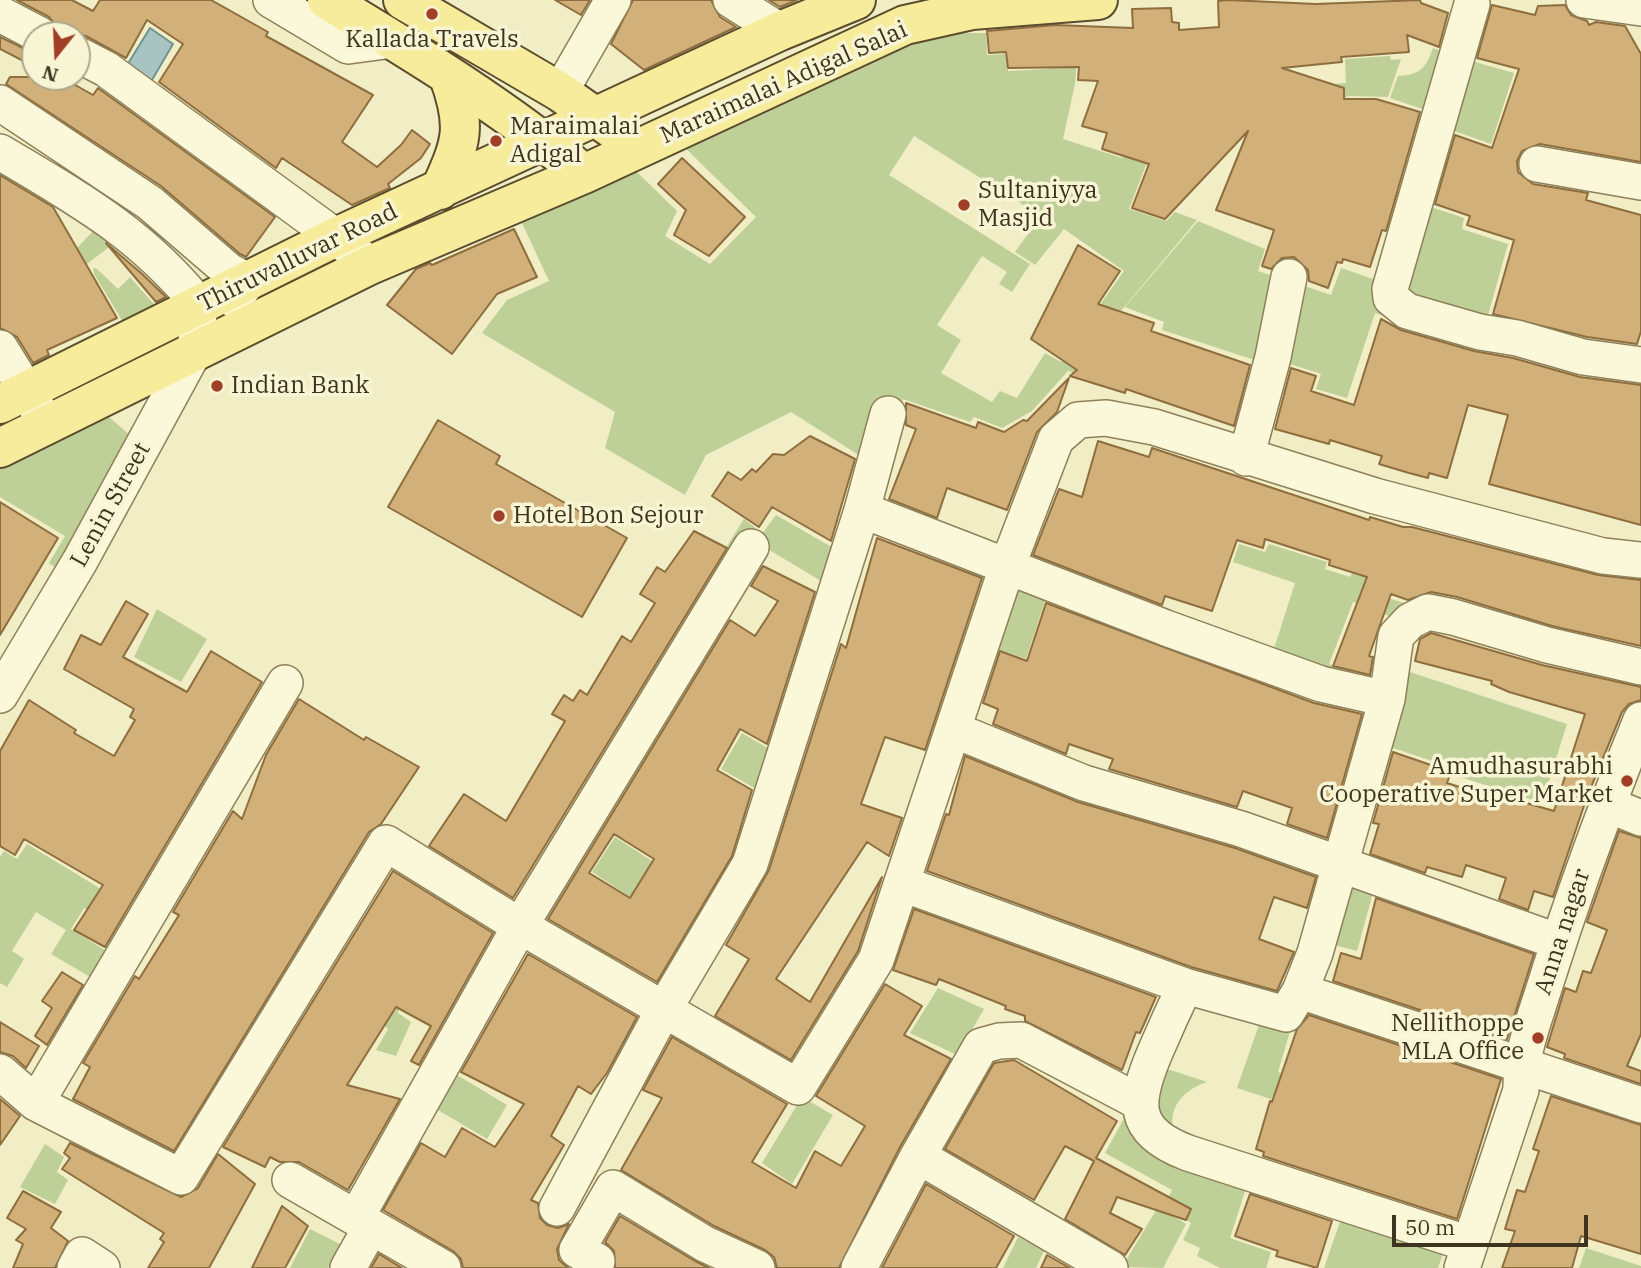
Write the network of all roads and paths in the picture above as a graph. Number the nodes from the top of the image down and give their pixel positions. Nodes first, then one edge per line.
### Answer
1 (271, 0) edge
2 (327, 0) edge
3 (613, 0) edge
4 (731, 0) edge
5 (856, 0) edge
6 (1098, 0) edge
7 (1584, 0) edge
8 (413, 3) edge
9 (1472, 4) dead end
10 (1641, 8) edge
11 (0, 14) edge
12 (21, 25) edge
13 (780, 31) junction
14 (393, 40) junction
15 (91, 61) edge
16 (449, 77) junction
17 (560, 92) junction
18 (0, 103) edge
19 (599, 117) junction
20 (546, 142) junction
21 (637, 149) junction
22 (0, 152) edge
23 (1536, 164) dead end
24 (584, 174) junction
25 (1641, 182) edge
26 (440, 190) junction
27 (337, 237) junction
28 (370, 265) junction
29 (1289, 277) dead end
30 (248, 281) junction
31 (200, 306) junction
32 (0, 348) edge
33 (195, 349) junction
34 (1641, 365) edge
35 (13, 397) edge
36 (888, 414) dead end
37 (47, 424) junction
38 (0, 448) edge
39 (1246, 458) junction
40 (862, 510) junction
41 (751, 547) dead end
42 (1641, 560) edge
43 (1007, 567) junction
44 (1641, 667) edge
45 (285, 683) dead end
46 (0, 695) edge
47 (1387, 699) junction
48 (1641, 720) edge
49 (954, 730) junction
50 (1606, 804) junction
51 (1641, 818) edge
52 (1341, 863) junction
53 (903, 884) junction
54 (520, 926) junction
55 (1559, 942) junction
56 (1185, 986) junction
57 (1300, 991) junction
58 (664, 1009) junction
59 (1520, 1065) junction
60 (0, 1072) edge
61 (1139, 1102) junction
62 (36, 1103) junction
63 (1641, 1105) edge
64 (918, 1156) junction
65 (290, 1180) dead end
66 (557, 1208) dead end
67 (363, 1222) junction
68 (1466, 1256) edge
69 (597, 1261) dead end
70 (348, 1268) edge
71 (443, 1268) edge
72 (757, 1268) edge
73 (859, 1268) edge
74 (1110, 1268) edge

1 - 14 street
2 - 14 main road
3 - 17 street
4 - 13 street
5 - 13 main road, Maraimalai Adigal Salai
6 - 21 main road, Maraimalai Adigal Salai
7 - 10 street
8 - 17 main road, Maraimalai Adigal Salai
9 - 34 street
11 - 12 street
13 - 19 main road, Maraimalai Adigal Salai
14 - 16 main road
15 - 27 street
16 - 20 main road
16 - 26 main road
17 - 19 main road, Maraimalai Adigal Salai
18 - 30 street
19 - 20 main road, Thiruvalluvar Road
19 - 21 main road, Maraimalai Adigal Salai
20 - 24 main road
20 - 26 main road, Thiruvalluvar Road
21 - 24 main road, Maraimalai Adigal Salai
22 - 31 street
23 - 25 street
24 - 28 main road, Thiruvalluvar Road
26 - 27 main road, Thiruvalluvar Road
27 - 28 street
27 - 30 main road, Thiruvalluvar Road
28 - 33 main road, Thiruvalluvar Road
29 - 39 street
30 - 31 main road, Thiruvalluvar Road
30 - 33 street
31 - 33 street, Lenin Street
31 - 35 main road, Thiruvalluvar Road
32 - 35 street
33 - 37 main road, Thiruvalluvar Road
33 - 46 street, Lenin Street
35 - 37 street
36 - 40 street
37 - 38 main road, Thiruvalluvar Road
39 - 42 street
39 - 43 street
40 - 43 street
40 - 58 street
41 - 54 street
43 - 47 street
43 - 49 street
44 - 47 street
45 - 62 street
47 - 52 street
48 - 50 street, Anna nagar
49 - 52 street
49 - 53 street
50 - 51 street
50 - 55 street, Anna nagar
52 - 55 street
52 - 57 street
53 - 56 street
53 - 58 street
54 - 58 street
54 - 62 street
54 - 67 street
55 - 59 street, Anna nagar
56 - 57 street
56 - 61 street
57 - 59 street
58 - 66 street
59 - 63 street
59 - 68 street, Anna nagar
60 - 62 street
61 - 64 street
61 - 68 street
64 - 73 street
64 - 74 street
65 - 67 street
67 - 70 street
67 - 71 street
69 - 72 street

